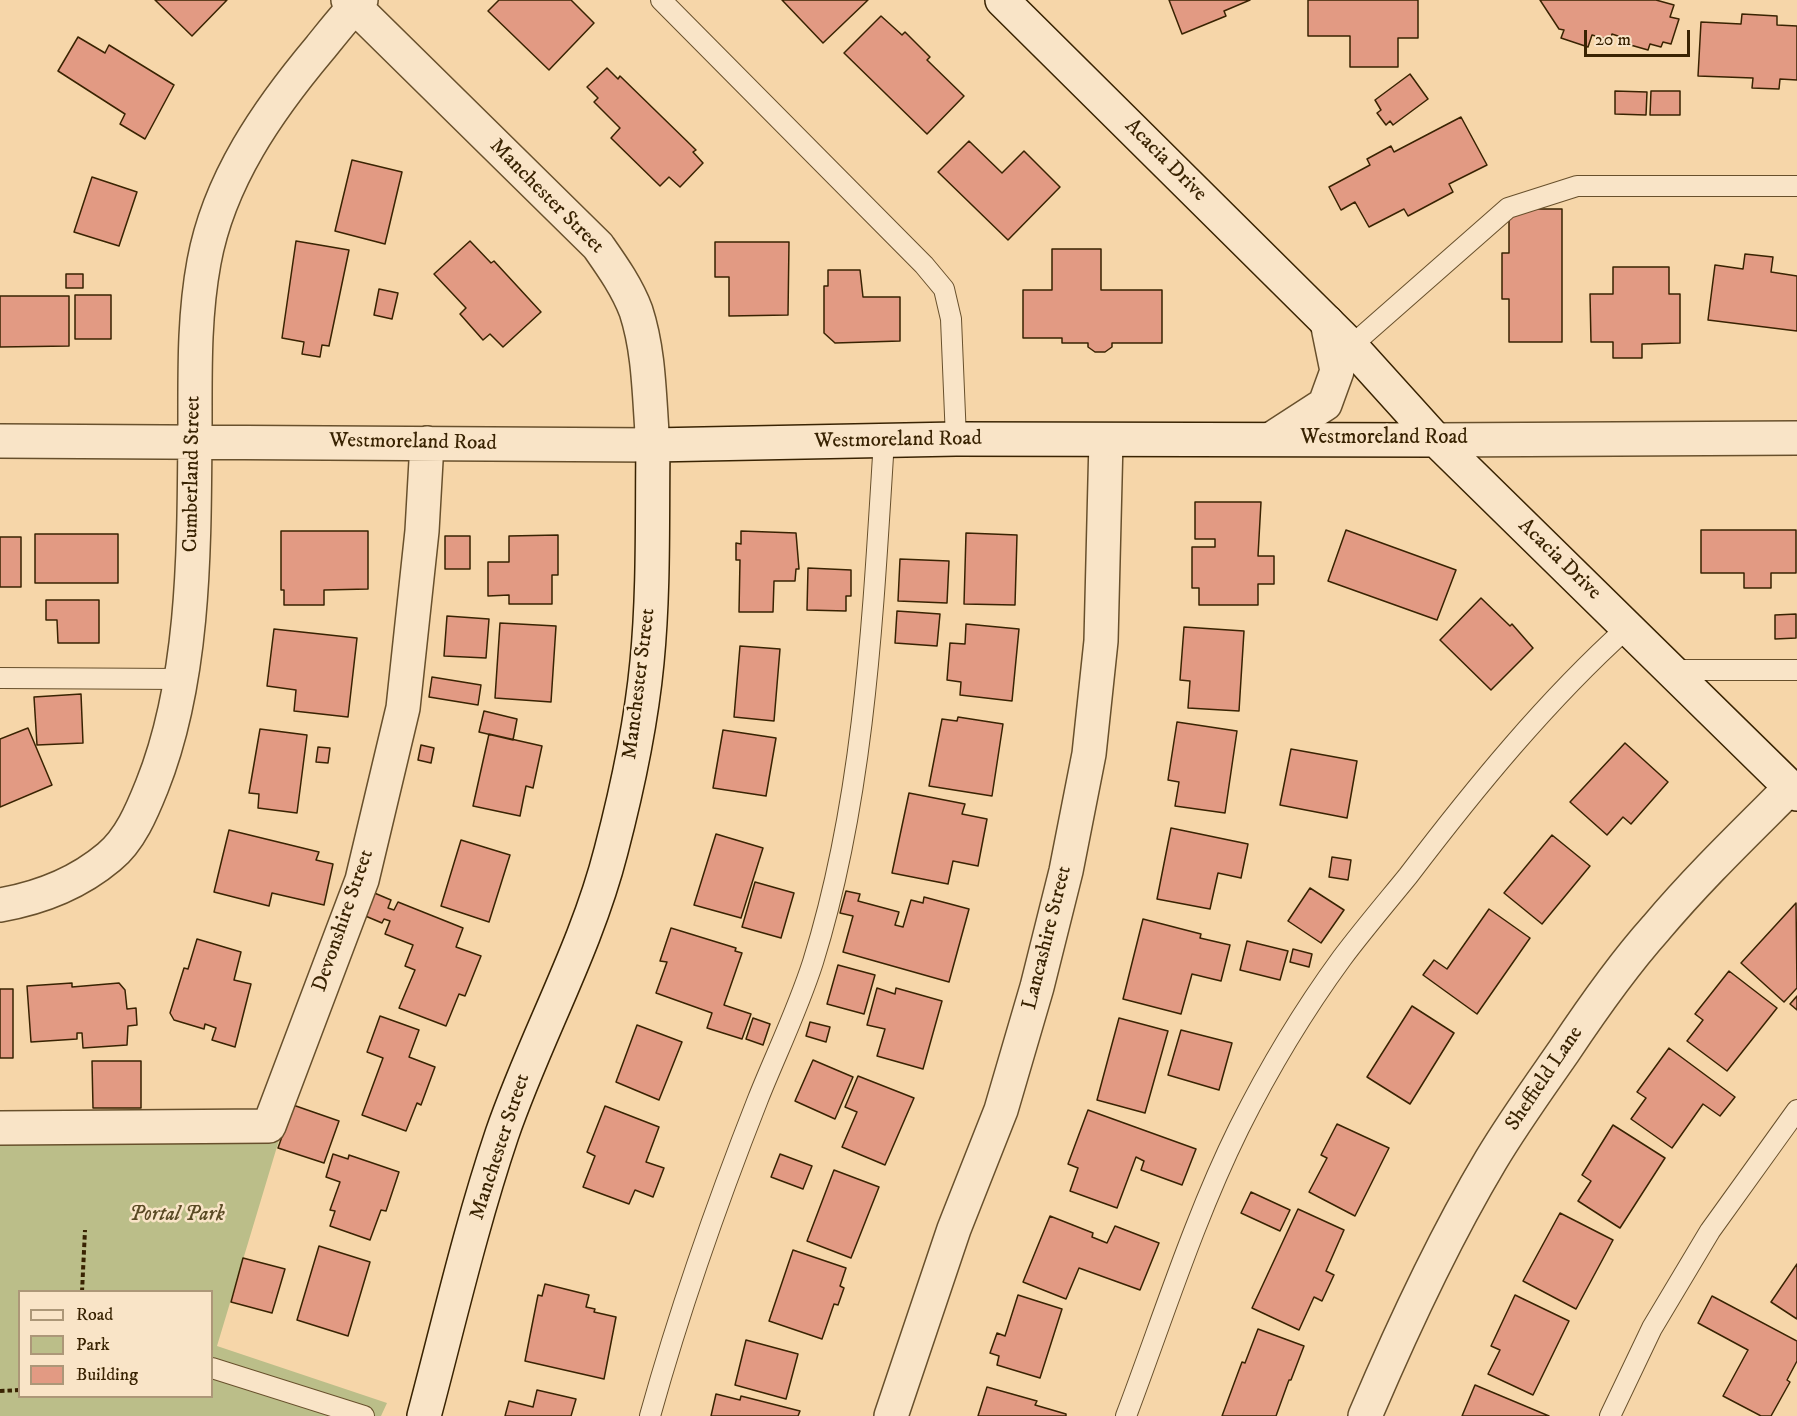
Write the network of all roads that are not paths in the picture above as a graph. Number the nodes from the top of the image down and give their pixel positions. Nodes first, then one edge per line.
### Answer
1 (661, 0) edge
2 (1002, 0) edge
3 (354, 2) edge
4 (1797, 186) edge
5 (1327, 322) junction
6 (1351, 346) junction
7 (1797, 438) edge
8 (956, 439) junction
9 (1270, 439) junction
10 (884, 440) junction
11 (1106, 440) junction
12 (1436, 440) junction
13 (0, 441) edge
14 (195, 441) junction
15 (427, 443) junction
16 (653, 445) junction
17 (1628, 627) junction
18 (1672, 670) junction
19 (1797, 670) edge
20 (0, 678) edge
21 (182, 679) junction
22 (1794, 790) edge
23 (0, 905) edge
24 (1797, 1110) edge
25 (0, 1128) edge
26 (213, 1368) edge
27 (364, 1416) edge
28 (424, 1416) edge
29 (650, 1416) edge
30 (891, 1416) edge
31 (1126, 1416) edge
32 (1365, 1416) edge
33 (1610, 1416) edge

1 - 8 lane
2 - 5 street, Acacia Drive
3 - 14 street, Cumberland Street
3 - 16 street, Manchester Street
4 - 6 lane
5 - 6 street, Acacia Drive
5 - 9 street
6 - 12 street, Acacia Drive
7 - 12 street, Westmoreland Road
8 - 10 street, Westmoreland Road
8 - 11 street, Westmoreland Road
9 - 11 street, Westmoreland Road
9 - 12 street, Westmoreland Road
10 - 16 street, Westmoreland Road
10 - 29 lane
11 - 30 street, Lancashire Street
12 - 17 street, Acacia Drive
13 - 14 street, Westmoreland Road
14 - 15 street, Westmoreland Road
14 - 21 street, Cumberland Street
15 - 16 street, Westmoreland Road
15 - 25 street, Devonshire Street
16 - 28 street, Manchester Street
17 - 18 street, Acacia Drive
17 - 31 lane
18 - 19 lane
18 - 22 street, Acacia Drive
20 - 21 lane
21 - 23 street, Cumberland Street
22 - 32 street, Sheffield Lane
24 - 33 lane
26 - 27 lane

